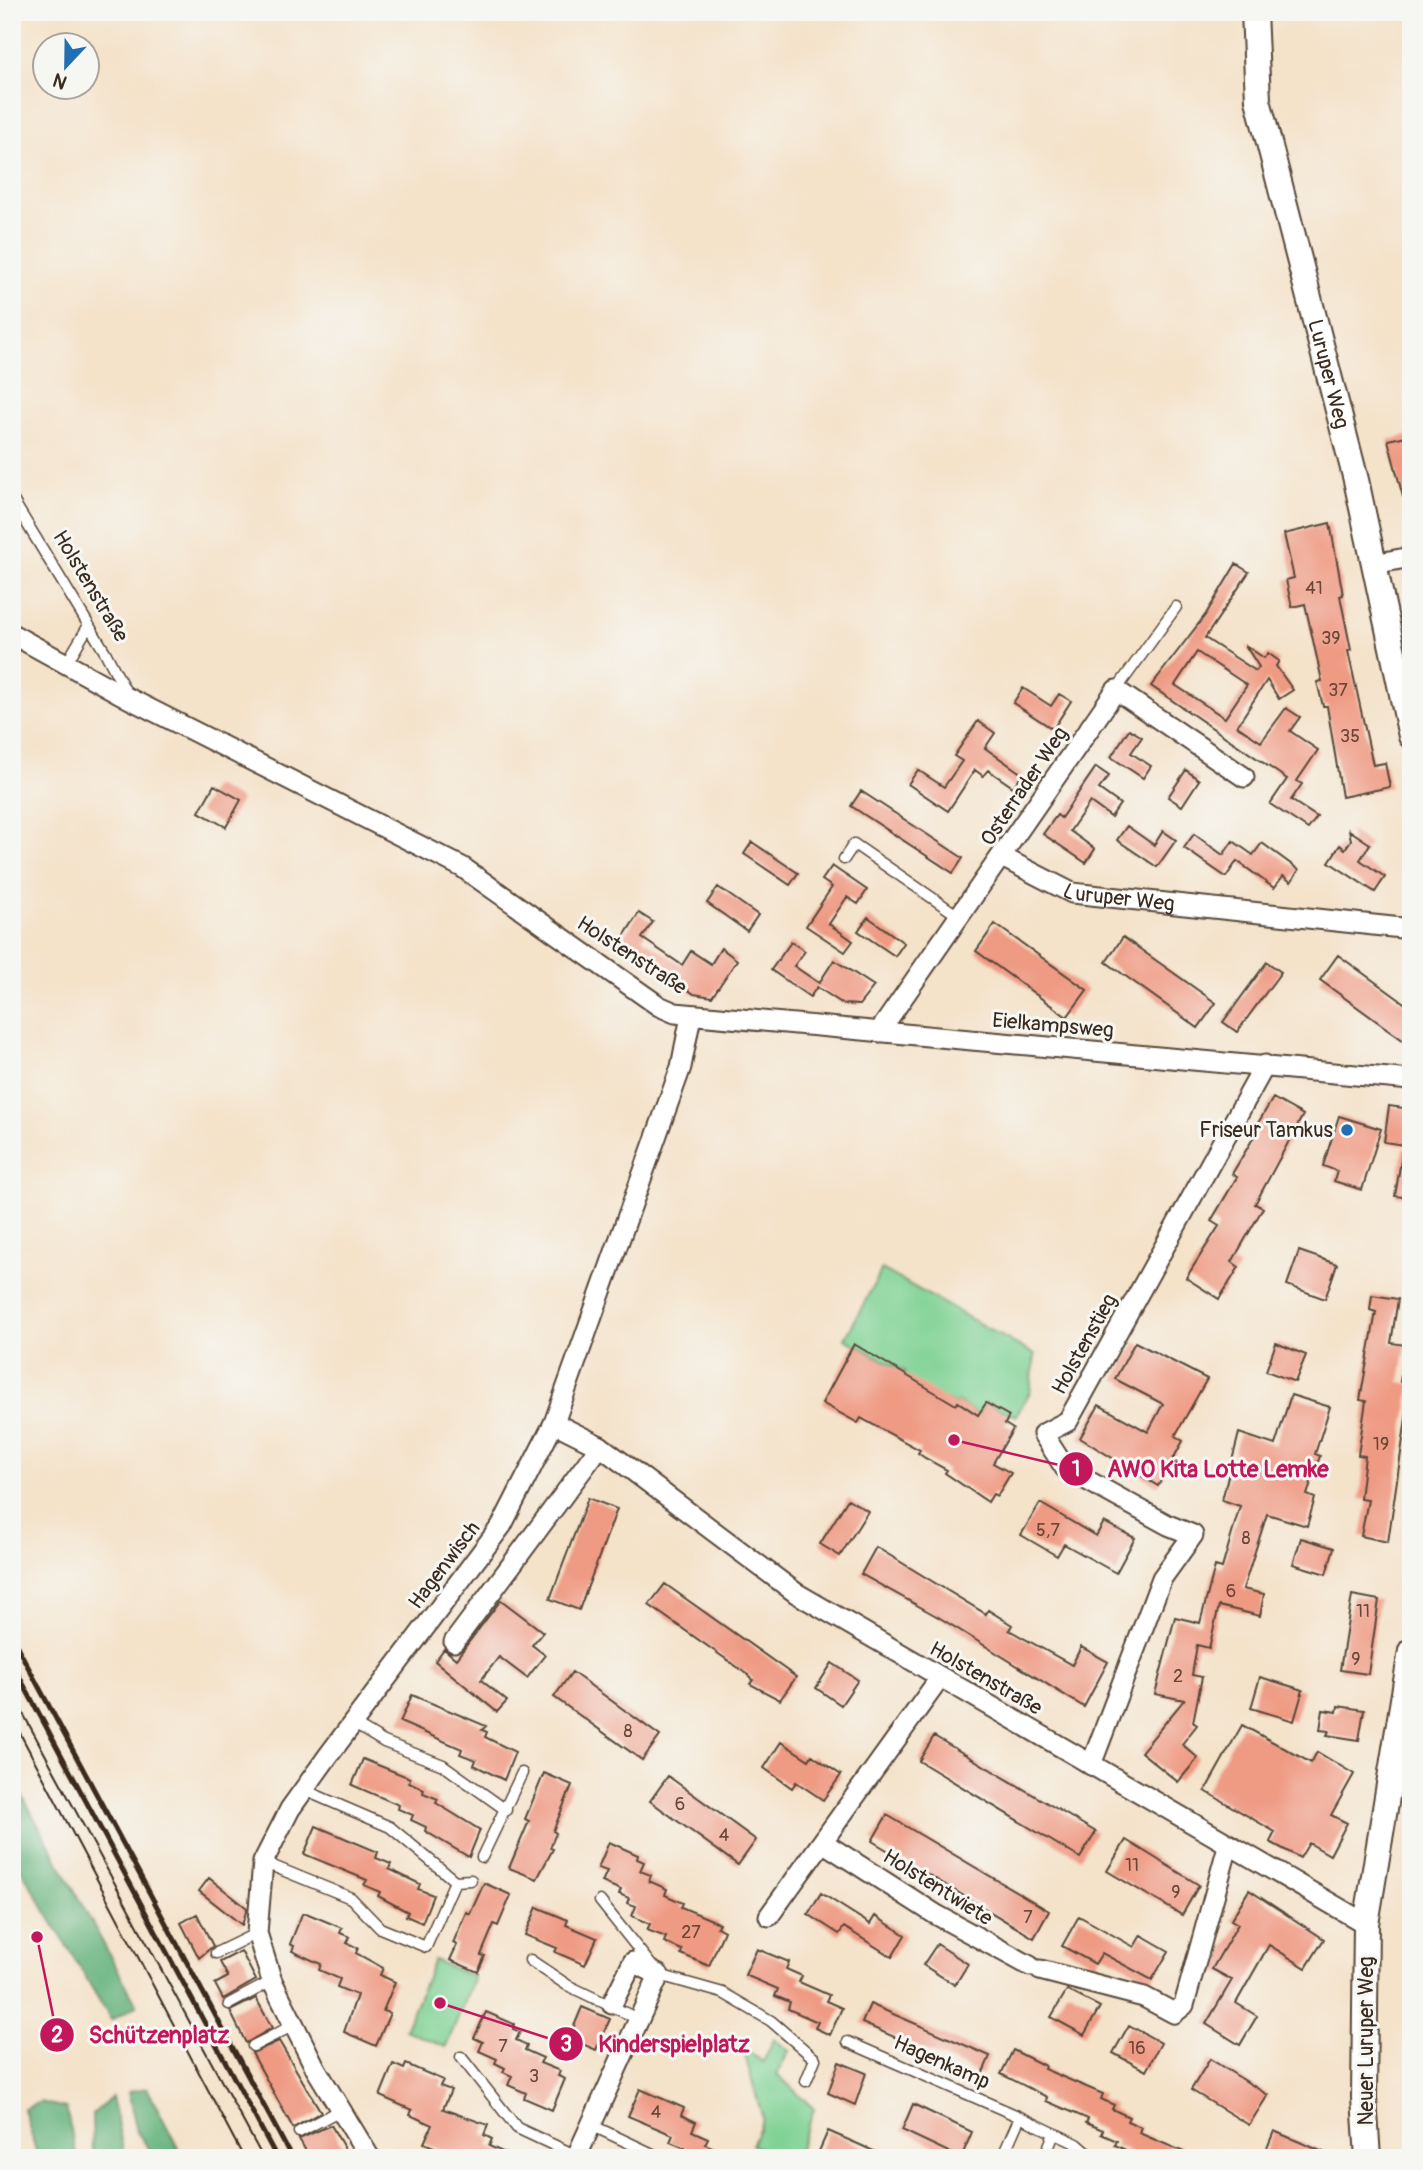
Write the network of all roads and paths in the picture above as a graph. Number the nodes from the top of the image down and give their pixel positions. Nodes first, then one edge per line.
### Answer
1 (1254, 12) edge
2 (12, 499) edge
3 (1411, 556) edge
4 (1374, 564) junction
5 (1176, 607) dead end
6 (89, 625) junction
7 (12, 634) edge
8 (66, 664) junction
9 (1116, 690) junction
10 (128, 698) junction
11 (1411, 736) edge
12 (1244, 777) dead end
13 (1002, 857) junction
14 (845, 859) dead end
15 (960, 917) junction
16 (1411, 929) edge
17 (691, 1016) junction
18 (879, 1032) junction
19 (1265, 1065) junction
20 (1411, 1080) edge
21 (554, 1423) junction
22 (600, 1446) junction
23 (454, 1642) dead end
24 (1411, 1651) edge
25 (940, 1678) junction
26 (354, 1724) junction
27 (1091, 1765) junction
28 (522, 1773) dead end
29 (304, 1790) junction
30 (506, 1810) junction
31 (824, 1843) junction
32 (1228, 1846) junction
33 (482, 1857) dead end
34 (263, 1862) junction
35 (471, 1880) dead end
36 (455, 1881) junction
37 (600, 1900) dead end
38 (769, 1916) dead end
39 (1366, 1924) junction
40 (257, 1933) junction
41 (216, 1953) dead end
42 (530, 1960) dead end
43 (659, 1975) junction
44 (272, 1980) junction
45 (229, 2004) dead end
46 (612, 2004) junction
47 (641, 2020) junction
48 (294, 2025) junction
49 (848, 2042) dead end
50 (253, 2046) dead end
51 (461, 2057) dead end
52 (806, 2081) dead end
53 (340, 2110) junction
54 (1020, 2118) junction
55 (591, 2125) junction
56 (299, 2132) dead end
57 (1054, 2134) junction
58 (364, 2156) edge
59 (576, 2157) edge
60 (661, 2158) edge
61 (1002, 2158) edge
62 (1044, 2158) edge
63 (1093, 2158) edge
64 (1368, 2158) edge

1 - 4 street, Luruper Weg
2 - 6 lane, Holstenstraße
3 - 4 street
4 - 11 street, Luruper Weg
5 - 9 lane
6 - 8 lane
6 - 10 lane, Holstenstraße
7 - 8 street, Holstenstraße
8 - 10 street, Holstenstraße
9 - 12 street
9 - 13 street, Osterrader Weg
10 - 17 street, Holstenstraße
13 - 15 street, Osterrader Weg
13 - 16 street, Luruper Weg
14 - 15 lane
15 - 18 street, Osterrader Weg
17 - 18 street, Eielkampsweg
17 - 21 street, Holstenstraße
18 - 19 street, Eielkampsweg
19 - 20 street, Eielkampsweg
19 - 27 street, Holstenstieg
21 - 22 street, Holstenstraße
21 - 26 street, Hagenwisch
22 - 23 street
22 - 25 street, Holstenstraße
24 - 39 street
25 - 27 street, Holstenstraße
25 - 31 street
26 - 29 street, Hagenwisch
26 - 30 lane
27 - 32 street, Holstenstraße
28 - 30 lane
29 - 34 street, Hagenwisch
29 - 36 lane
30 - 33 lane
31 - 32 street, Holstentwiete
31 - 38 street
32 - 39 street, Holstenstraße
34 - 36 lane
34 - 40 street, Hagenwisch
35 - 36 lane
37 - 43 lane
39 - 64 street, Neuer Luruper Weg
40 - 41 lane
40 - 44 street, Hagenwisch
42 - 46 lane
43 - 46 street
43 - 47 street
43 - 52 lane
44 - 45 lane
44 - 48 street, Hagenwisch
46 - 47 lane
47 - 55 street
48 - 50 lane
48 - 53 street, Hagenwisch
49 - 54 lane, Hagenkamp
51 - 59 lane
53 - 56 lane
53 - 58 street, Hagenwisch
54 - 57 lane, Hagenkamp
54 - 61 lane
55 - 59 street
55 - 60 lane
57 - 62 lane
57 - 63 lane, Hagenkamp

